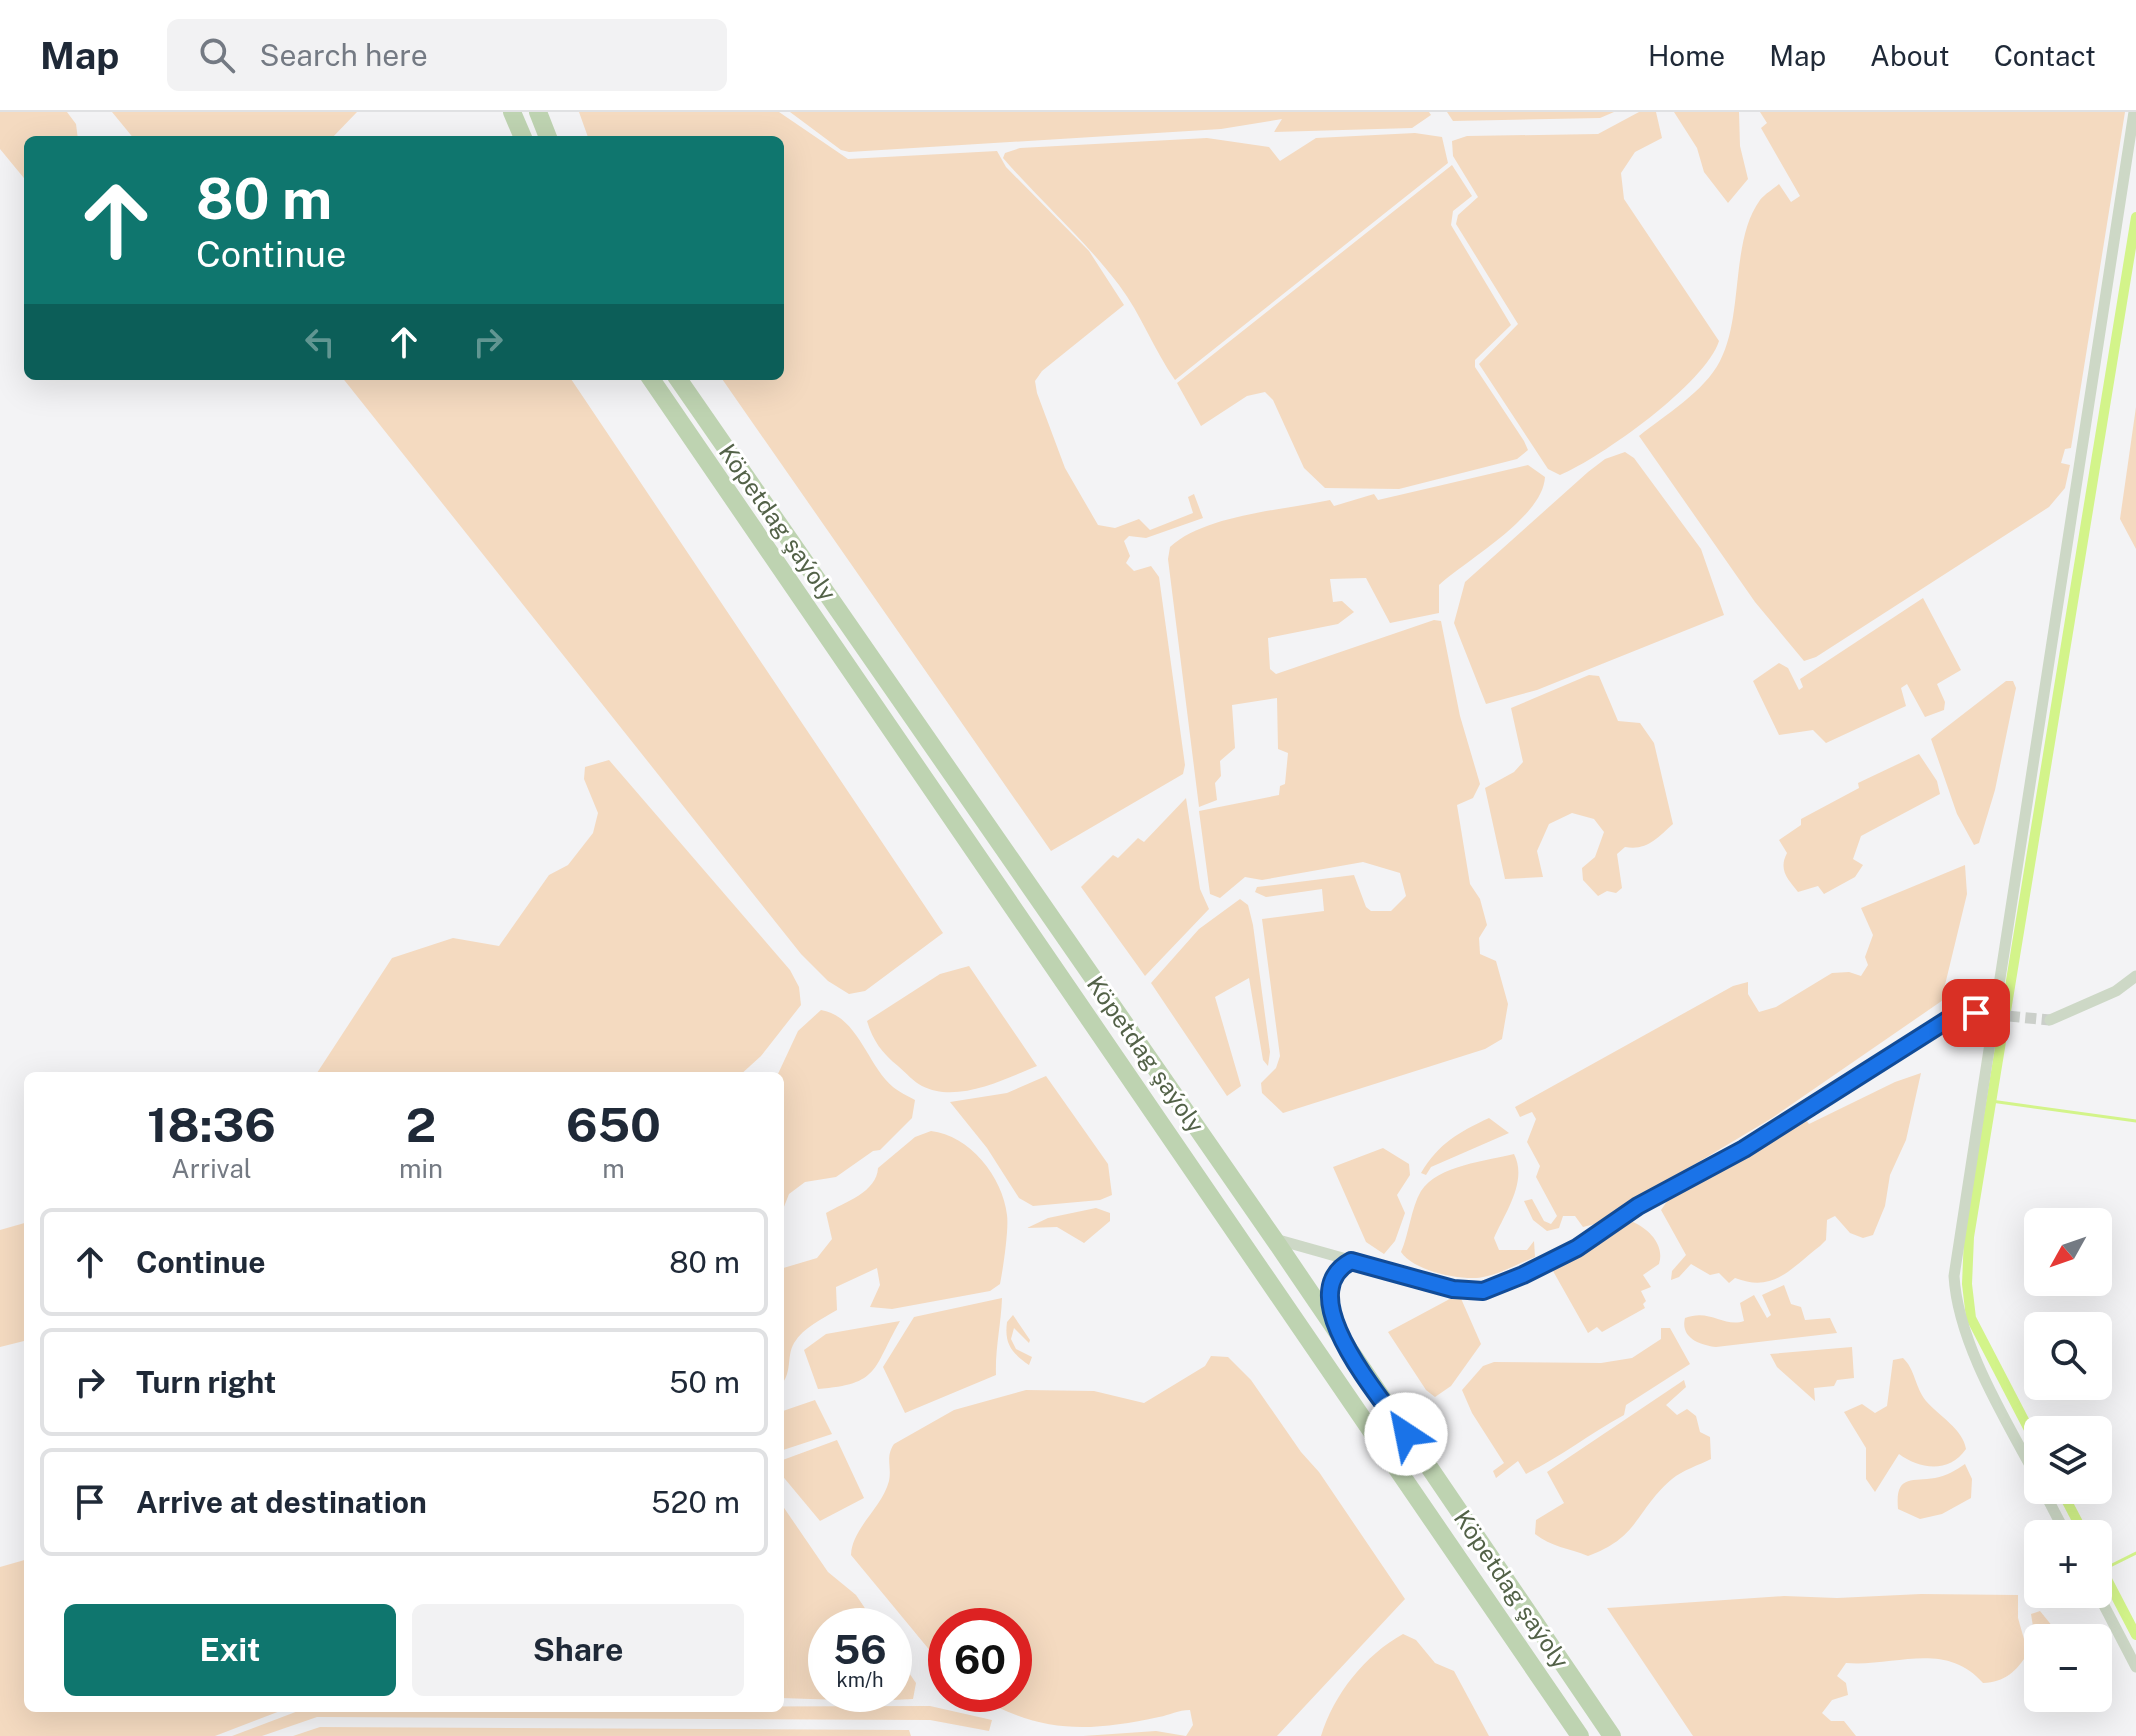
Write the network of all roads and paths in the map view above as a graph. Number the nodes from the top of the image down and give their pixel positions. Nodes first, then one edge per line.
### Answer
1 (512, 112) edge
2 (538, 112) edge
3 (2134, 112) edge
4 (522, 136) edge
5 (547, 136) edge
6 (652, 380) edge
7 (679, 380) edge
8 (2136, 976) edge
9 (1976, 1013) tunnel mouth
10 (2050, 1020) tunnel mouth
11 (1274, 1239) junction
12 (1351, 1261) junction
13 (1340, 1338) junction
14 (2024, 1452) edge
15 (2105, 1608) edge
16 (2136, 1667) edge
17 (1580, 1736) edge
18 (1612, 1736) edge

1 - 4 main road
2 - 5 main road
3 - 14 street
6 - 17 main road, Köpetdag şaýoly
7 - 11 main road, Köpetdag şaýoly
8 - 10 street
9 - 12 street
11 - 12 street
11 - 13 main road, Köpetdag şaýoly
12 - 13 street
13 - 18 main road, Köpetdag şaýoly
15 - 16 street

